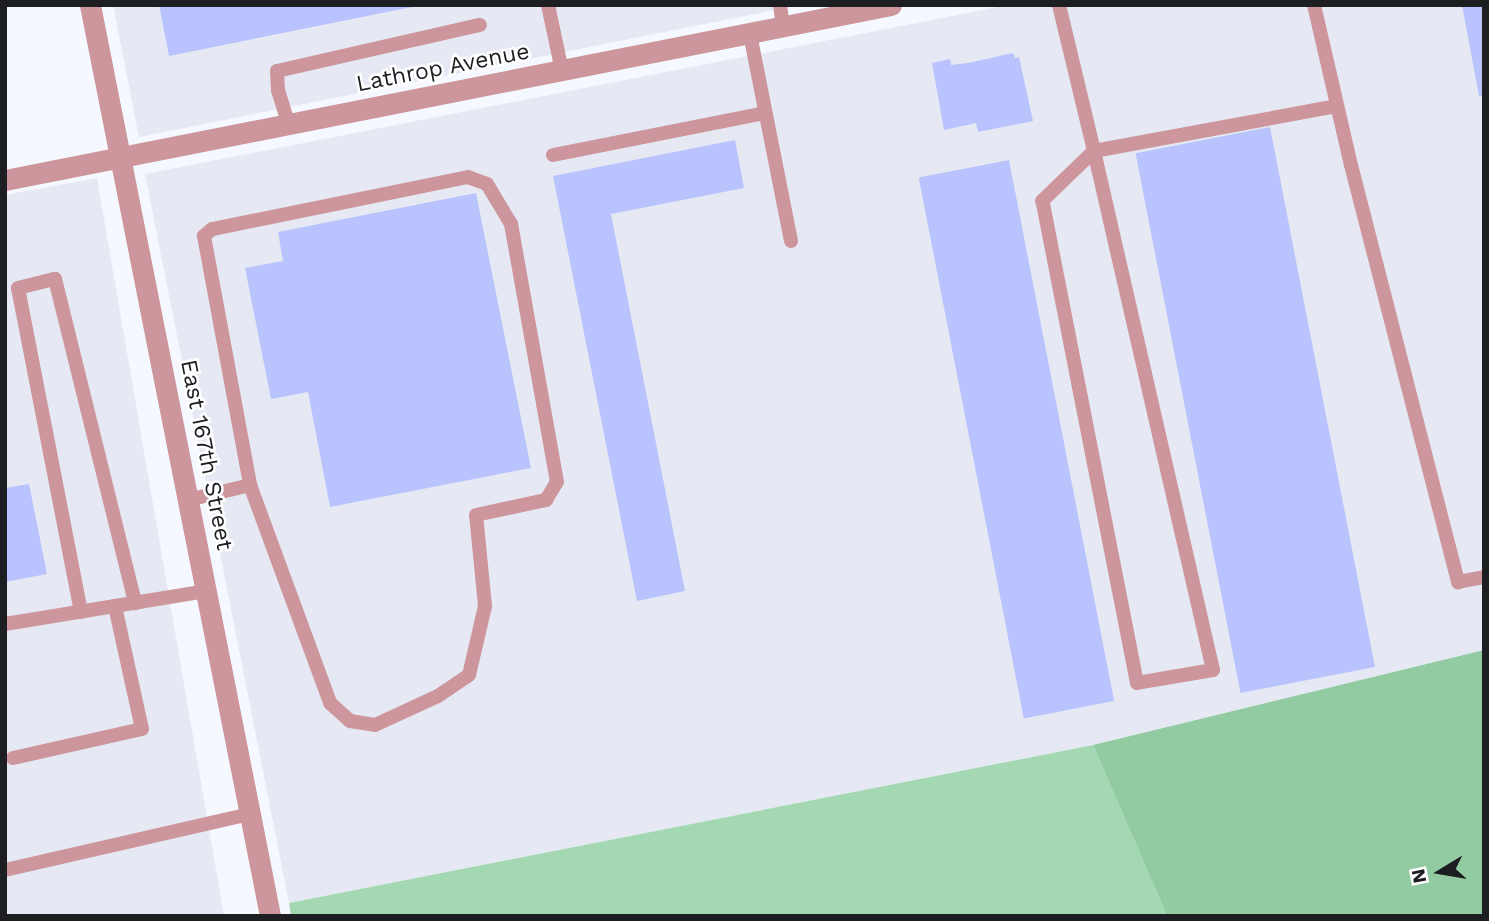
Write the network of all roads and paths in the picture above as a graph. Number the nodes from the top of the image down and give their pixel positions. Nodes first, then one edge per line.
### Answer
1 (90, 5) edge
2 (548, 5) edge
3 (780, 5) edge
4 (891, 5) edge
5 (1059, 5) edge
6 (1314, 5) edge
7 (480, 25) dead end
8 (783, 27) junction
9 (750, 34) junction
10 (562, 71) junction
11 (1336, 106) junction
12 (765, 113) junction
13 (289, 126) junction
14 (1094, 151) junction
15 (553, 155) dead end
16 (121, 159) junction
17 (5, 180) edge
18 (791, 242) dead end
19 (250, 485) junction
20 (188, 500) junction
21 (1484, 577) edge
22 (207, 591) junction
23 (135, 603) junction
24 (115, 606) junction
25 (81, 612) junction
26 (5, 624) edge
27 (13, 758) dead end
28 (250, 814) junction
29 (5, 870) edge
30 (270, 916) edge

1 - 16 street, East 167th Street
2 - 10 lane
3 - 8 lane
4 - 8 street, Lathrop Avenue
5 - 14 lane
6 - 11 lane
7 - 13 lane
8 - 9 street, Lathrop Avenue
9 - 10 street, Lathrop Avenue
9 - 12 lane
10 - 13 street, Lathrop Avenue
11 - 14 lane
11 - 21 lane
12 - 15 lane
12 - 18 lane
13 - 16 street, Lathrop Avenue
14 - 14 lane
16 - 17 street, Lathrop Avenue
16 - 20 street, East 167th Street
19 - 19 lane
19 - 20 lane
20 - 22 street, East 167th Street
22 - 23 lane
22 - 28 street, East 167th Street
23 - 24 lane
23 - 25 lane
24 - 25 lane
24 - 27 lane
25 - 26 lane
28 - 29 lane
28 - 30 street, East 167th Street

